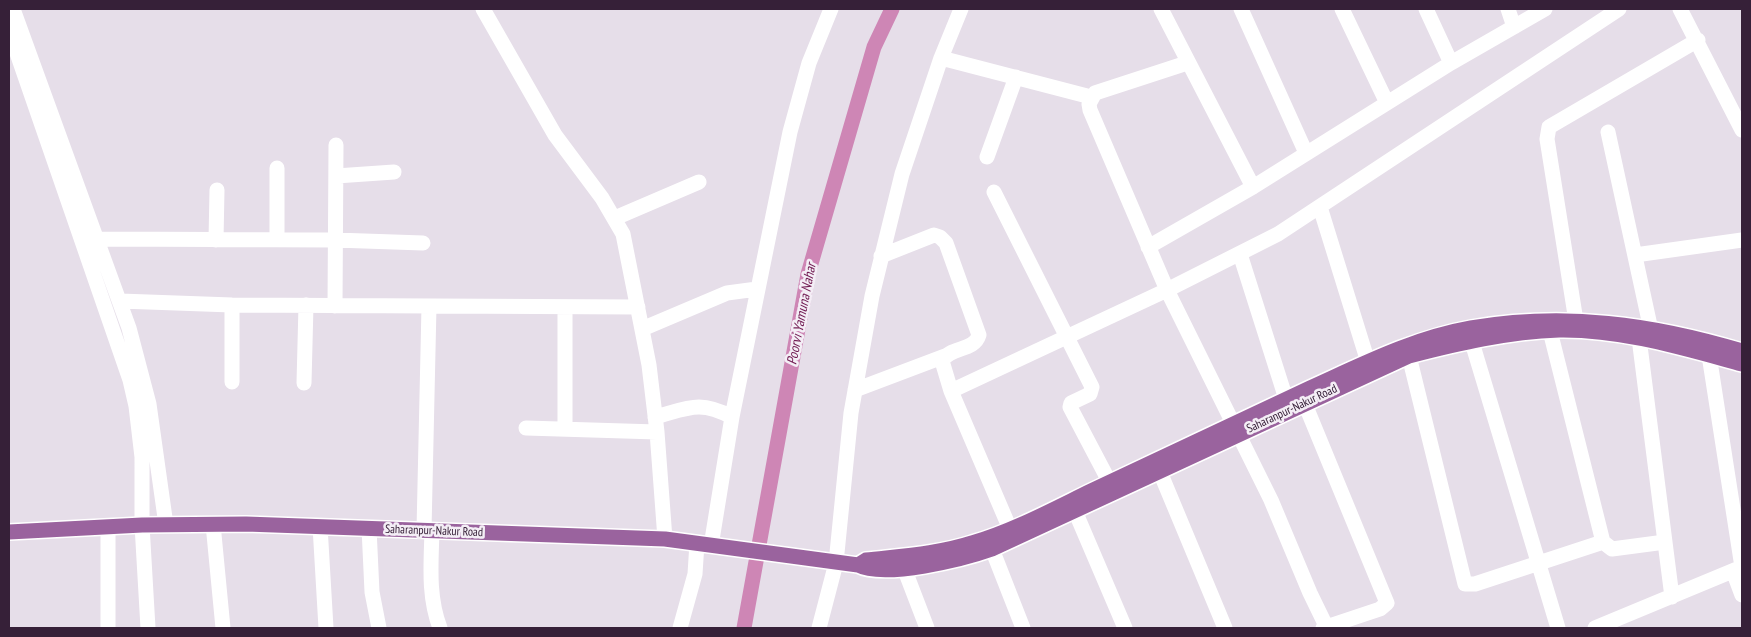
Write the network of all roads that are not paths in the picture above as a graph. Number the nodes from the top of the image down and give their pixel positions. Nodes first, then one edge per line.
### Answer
1 (13, 9) edge
2 (483, 9) edge
3 (831, 9) edge
4 (961, 9) edge
5 (1160, 9) edge
6 (1241, 9) edge
7 (1342, 9) edge
8 (1426, 9) edge
9 (1508, 9) edge
10 (1545, 9) edge
11 (1619, 9) edge
12 (1680, 9) edge
13 (1514, 27) junction
14 (9, 30) edge
15 (1698, 40) junction
16 (941, 58) junction
17 (1187, 63) junction
18 (1451, 63) junction
19 (1016, 77) junction
20 (1091, 97) junction
21 (1387, 103) junction
22 (1742, 130) edge
23 (1608, 132) dead end
24 (336, 145) dead end
25 (1306, 153) junction
26 (987, 157) dead end
27 (277, 168) dead end
28 (394, 172) dead end
29 (336, 176) junction
30 (699, 182) dead end
31 (1252, 187) junction
32 (217, 190) dead end
33 (994, 192) dead end
34 (1320, 208) junction
35 (615, 218) junction
36 (97, 240) junction
37 (216, 240) junction
38 (277, 240) junction
39 (335, 240) junction
40 (1742, 240) edge
41 (422, 243) dead end
42 (1148, 247) junction
43 (1240, 254) junction
44 (1635, 255) junction
45 (882, 256) junction
46 (757, 289) junction
47 (1167, 290) junction
48 (120, 301) junction
49 (232, 304) junction
50 (306, 306) junction
51 (335, 306) junction
52 (430, 306) junction
53 (565, 307) junction
54 (638, 308) junction
55 (1576, 321) junction
56 (642, 329) junction
57 (1550, 331) junction
58 (1645, 334) junction
59 (1068, 336) junction
60 (1471, 339) junction
61 (1742, 351) edge
62 (1709, 355) junction
63 (944, 356) junction
64 (1409, 356) junction
65 (1368, 362) junction
66 (1742, 364) edge
67 (232, 382) dead end
68 (304, 383) dead end
69 (855, 390) junction
70 (951, 391) junction
71 (1286, 399) junction
72 (1305, 404) junction
73 (732, 417) junction
74 (656, 425) junction
75 (526, 428) dead end
76 (565, 429) junction
77 (1235, 429) junction
78 (1160, 472) junction
79 (1110, 483) junction
80 (1075, 511) junction
81 (213, 524) junction
82 (142, 525) junction
83 (166, 525) junction
84 (320, 526) junction
85 (108, 527) junction
86 (369, 528) junction
87 (1010, 529) junction
88 (428, 531) junction
89 (9, 532) edge
90 (664, 539) junction
91 (1603, 542) junction
92 (1665, 542) junction
93 (710, 545) junction
94 (992, 549) junction
95 (836, 563) junction
96 (1538, 564) junction
97 (858, 565) junction
98 (904, 568) junction
99 (1739, 568) edge
100 (1742, 595) edge
101 (1672, 597) junction
102 (1618, 624) edge
103 (108, 628) edge
104 (148, 628) edge
105 (223, 628) edge
106 (326, 628) edge
107 (379, 628) edge
108 (440, 628) edge
109 (680, 628) edge
110 (820, 628) edge
111 (927, 628) edge
112 (1023, 628) edge
113 (1125, 628) edge
114 (1224, 628) edge
115 (1325, 628) edge
116 (1558, 628) edge
117 (1595, 628) edge

1 - 36 street
2 - 35 street
3 - 46 street
4 - 16 street
5 - 17 street
6 - 25 street
7 - 21 street
8 - 18 street
9 - 13 street
10 - 13 street
11 - 34 street
12 - 15 street
13 - 18 street
14 - 82 street
15 - 22 street
15 - 55 street
16 - 19 street
16 - 45 street
17 - 20 street
17 - 31 street
18 - 21 street
19 - 20 street
19 - 26 street
20 - 42 street
21 - 25 street
23 - 44 street
24 - 29 street
25 - 31 street
27 - 38 street
28 - 29 street
29 - 39 street
30 - 35 street
31 - 42 street
32 - 37 street
33 - 59 street
34 - 43 street
34 - 65 street
35 - 54 street
36 - 37 street
36 - 48 street
37 - 38 street
38 - 39 street
39 - 41 street
39 - 51 street
40 - 44 street
42 - 47 street
43 - 47 street
43 - 71 street
44 - 58 street
45 - 63 street
45 - 69 street
46 - 56 street
46 - 73 street
47 - 59 street
47 - 77 street
48 - 49 street
48 - 83 street
49 - 50 street
49 - 67 street
50 - 51 street
50 - 68 street
51 - 52 street
52 - 53 street
52 - 88 street
53 - 54 street
53 - 76 street
54 - 56 street
55 - 58 main road, Saharanpur-Nakur Road
55 - 65 main road, Saharanpur-Nakur Road
56 - 74 street
57 - 58 main road, Saharanpur-Nakur Road
57 - 60 main road, Saharanpur-Nakur Road
57 - 91 street
58 - 61 main road, Saharanpur-Nakur Road
58 - 62 main road, Saharanpur-Nakur Road
58 - 92 street
59 - 70 street
59 - 79 street
60 - 64 main road, Saharanpur-Nakur Road
60 - 96 street
62 - 66 main road, Saharanpur-Nakur Road
62 - 99 street
63 - 69 street
63 - 70 street
64 - 72 main road, Saharanpur-Nakur Road
64 - 96 street
65 - 71 main road, Saharanpur-Nakur Road
69 - 95 street
70 - 87 street
71 - 77 main road, Saharanpur-Nakur Road
72 - 77 main road, Saharanpur-Nakur Road
72 - 115 street
73 - 74 street
73 - 93 street
74 - 76 street
74 - 90 street
75 - 76 street
77 - 78 main road, Saharanpur-Nakur Road
77 - 79 main road, Saharanpur-Nakur Road
77 - 115 street
78 - 80 main road, Saharanpur-Nakur Road
78 - 114 street
79 - 87 main road, Saharanpur-Nakur Road
80 - 94 main road, Saharanpur-Nakur Road
80 - 113 street
81 - 83 main road, Saharanpur-Nakur Road
81 - 84 main road, Saharanpur-Nakur Road
81 - 105 street
82 - 83 main road, Saharanpur-Nakur Road
82 - 85 main road, Saharanpur-Nakur Road
82 - 104 street
84 - 86 main road, Saharanpur-Nakur Road
84 - 106 street
85 - 89 main road, Saharanpur-Nakur Road
85 - 103 street
86 - 88 main road, Saharanpur-Nakur Road
86 - 107 street
87 - 97 main road, Saharanpur-Nakur Road
88 - 90 main road, Saharanpur-Nakur Road
88 - 108 street
90 - 93 main road, Saharanpur-Nakur Road
91 - 92 street
91 - 96 street
92 - 101 street
93 - 95 main road, Saharanpur-Nakur Road
93 - 109 street
94 - 98 main road, Saharanpur-Nakur Road
94 - 112 street
95 - 97 main road, Saharanpur-Nakur Road
95 - 110 street
96 - 116 street
97 - 98 main road, Saharanpur-Nakur Road
98 - 111 street
99 - 100 street
99 - 101 street
101 - 102 street
102 - 117 street

